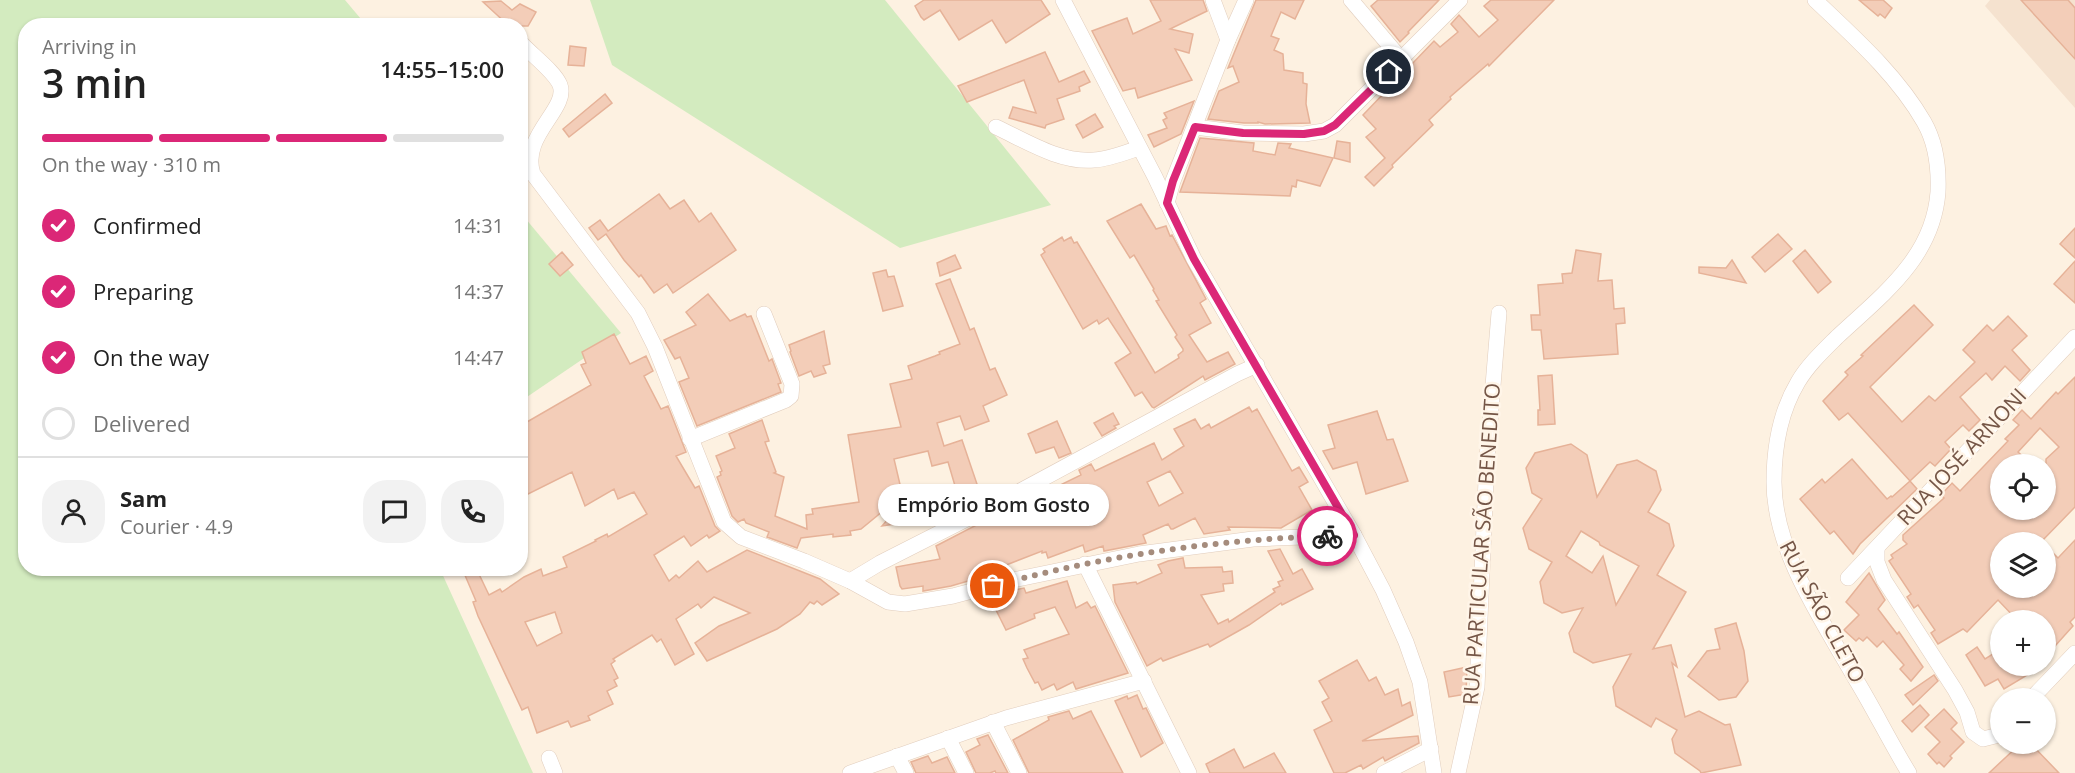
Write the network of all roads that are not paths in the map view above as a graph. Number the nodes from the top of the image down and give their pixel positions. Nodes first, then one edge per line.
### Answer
1 (1063, 0) edge
2 (1214, 0) edge
3 (1246, 0) edge
4 (1351, 0) edge
5 (1460, 0) edge
6 (1815, 0) edge
7 (1228, 40) junction
8 (528, 50) edge
9 (1401, 59) junction
10 (996, 127) dead end
11 (1195, 127) junction
12 (1139, 148) junction
13 (1167, 203) junction
14 (1499, 313) dead end
15 (764, 314) dead end
16 (2075, 336) edge
17 (1257, 365) junction
18 (690, 440) junction
19 (1354, 535) junction
20 (1877, 548) junction
21 (1085, 564) junction
22 (1848, 578) dead end
23 (850, 581) junction
24 (2075, 653) edge
25 (1144, 681) junction
26 (2042, 688) edge
27 (993, 722) junction
28 (1990, 736) edge
29 (948, 738) junction
30 (1431, 749) junction
31 (897, 756) junction
32 (549, 758) dead end
33 (555, 773) edge
34 (850, 773) edge
35 (906, 773) edge
36 (966, 773) edge
37 (1018, 773) edge
38 (1189, 773) edge
39 (1384, 773) edge
40 (1434, 773) edge
41 (1458, 773) edge
42 (1909, 773) edge

1 - 12 street
2 - 7 street
3 - 7 street
4 - 9 street
5 - 9 street
6 - 42 street, RUA SÃO CLETO
7 - 11 street
8 - 18 street
9 - 11 street
10 - 12 street
11 - 13 street
12 - 13 street
13 - 17 street
14 - 41 street, RUA PARTICULAR SÃO BENEDITO
15 - 18 street
16 - 20 street, RUA JOSÉ ARNONI
17 - 19 street
17 - 23 street
18 - 23 street
19 - 21 street
19 - 30 street
20 - 22 street, RUA JOSÉ ARNONI
20 - 28 street
21 - 23 street
21 - 25 street
24 - 26 street
25 - 27 street
25 - 38 street
27 - 29 street
27 - 37 street
29 - 31 street
29 - 36 street
30 - 39 street
30 - 40 street
31 - 34 street
31 - 35 street
32 - 33 street

